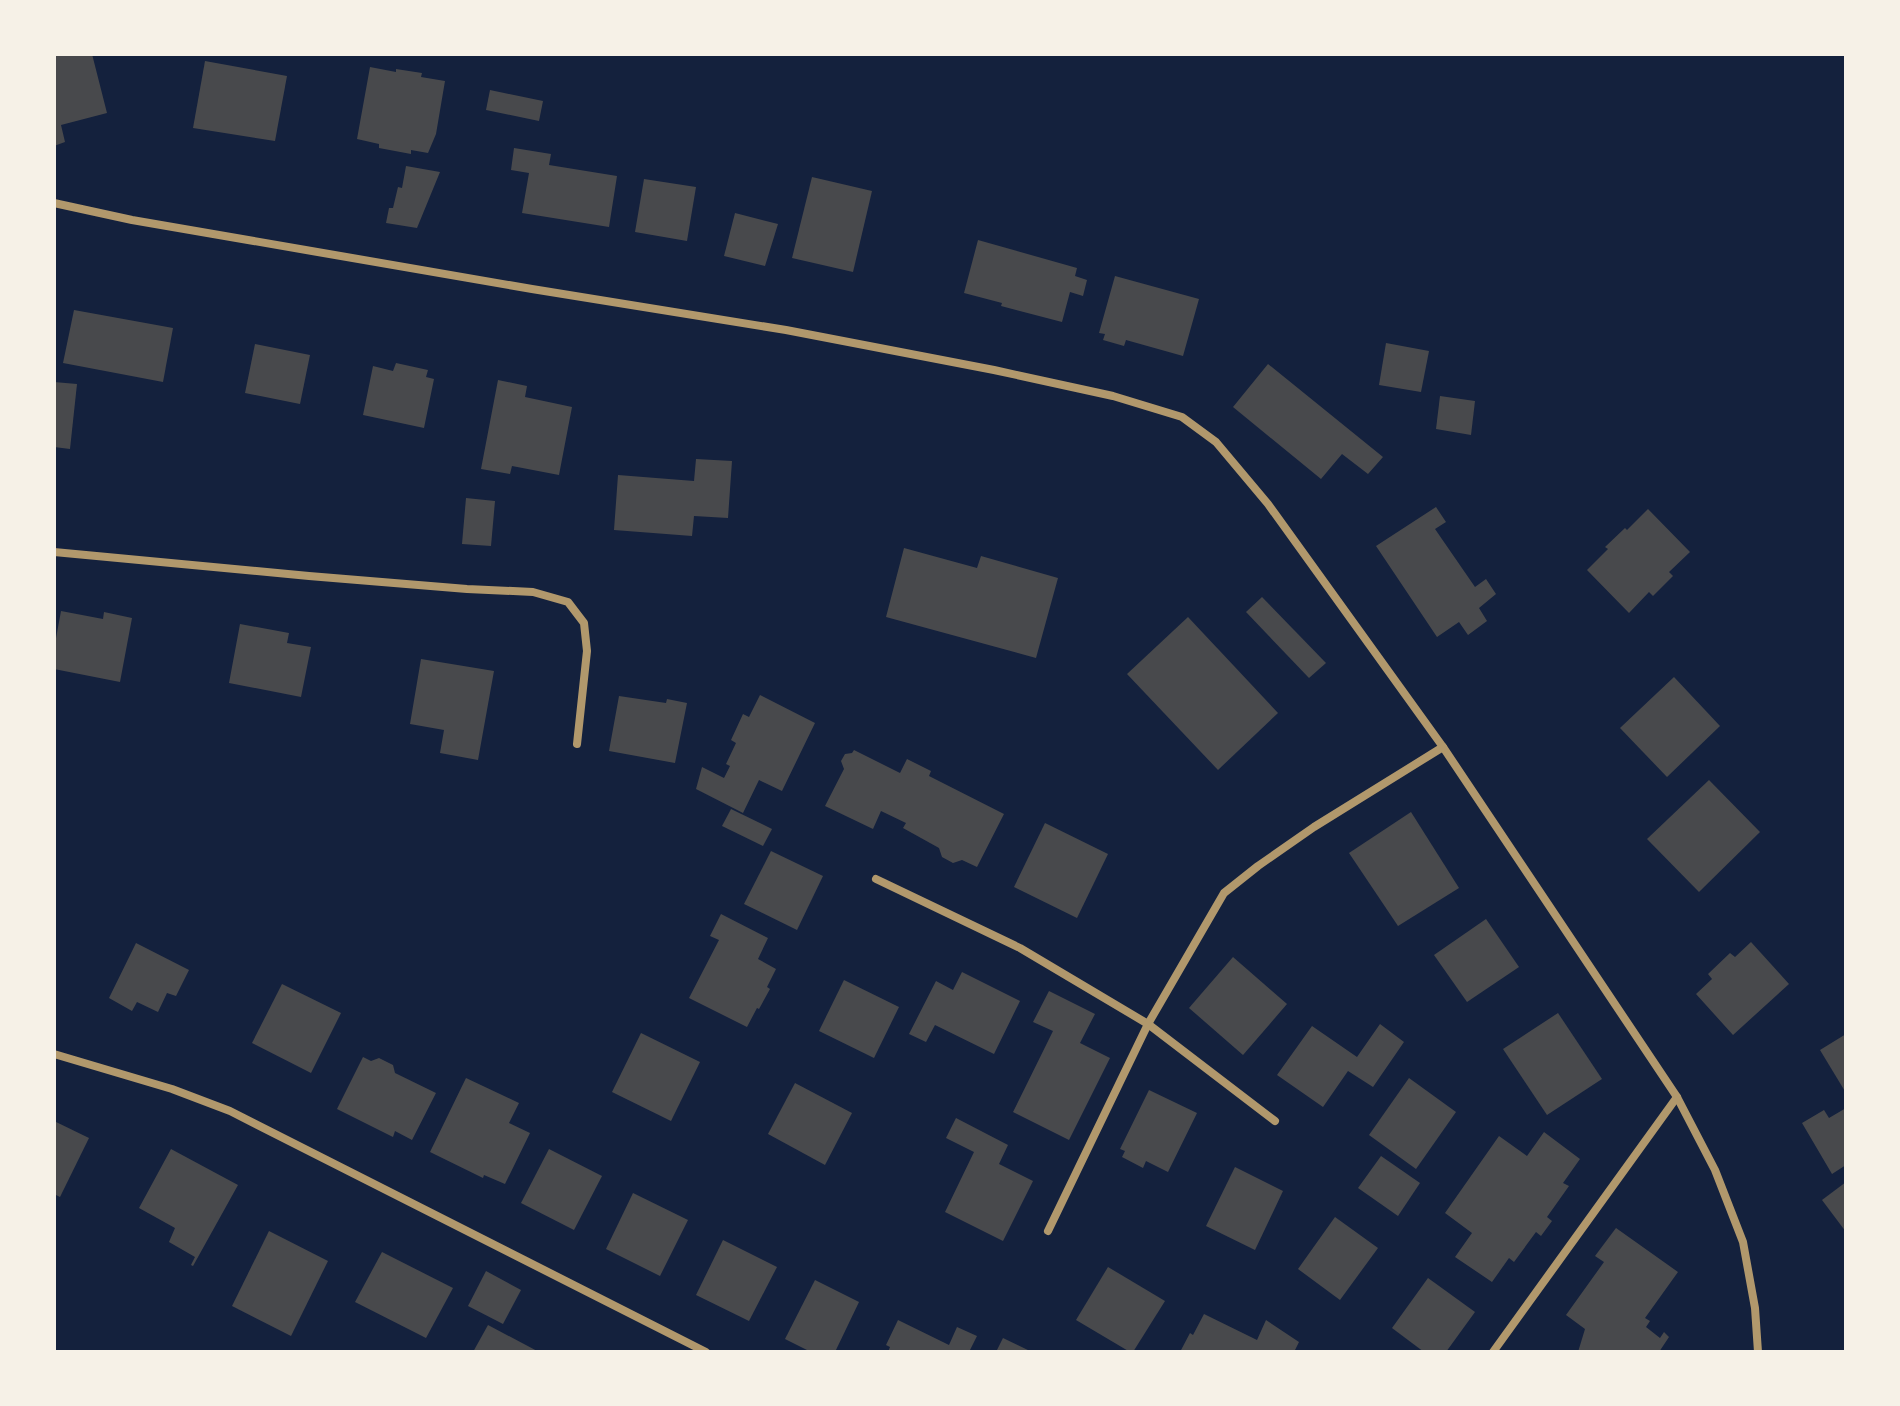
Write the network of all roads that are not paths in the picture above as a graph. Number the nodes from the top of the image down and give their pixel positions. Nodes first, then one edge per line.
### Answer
1 (54, 203) edge
2 (54, 552) edge
3 (577, 744) dead end
4 (1443, 747) junction
5 (876, 879) dead end
6 (1148, 1024) junction
7 (54, 1054) edge
8 (1677, 1097) junction
9 (1275, 1121) dead end
10 (1048, 1231) dead end
11 (706, 1352) edge
12 (1493, 1352) edge
13 (1758, 1352) edge

1 - 4 street
2 - 3 street
4 - 6 street
4 - 8 street
5 - 6 street
6 - 9 street
6 - 10 street
7 - 11 street
8 - 12 street
8 - 13 street

